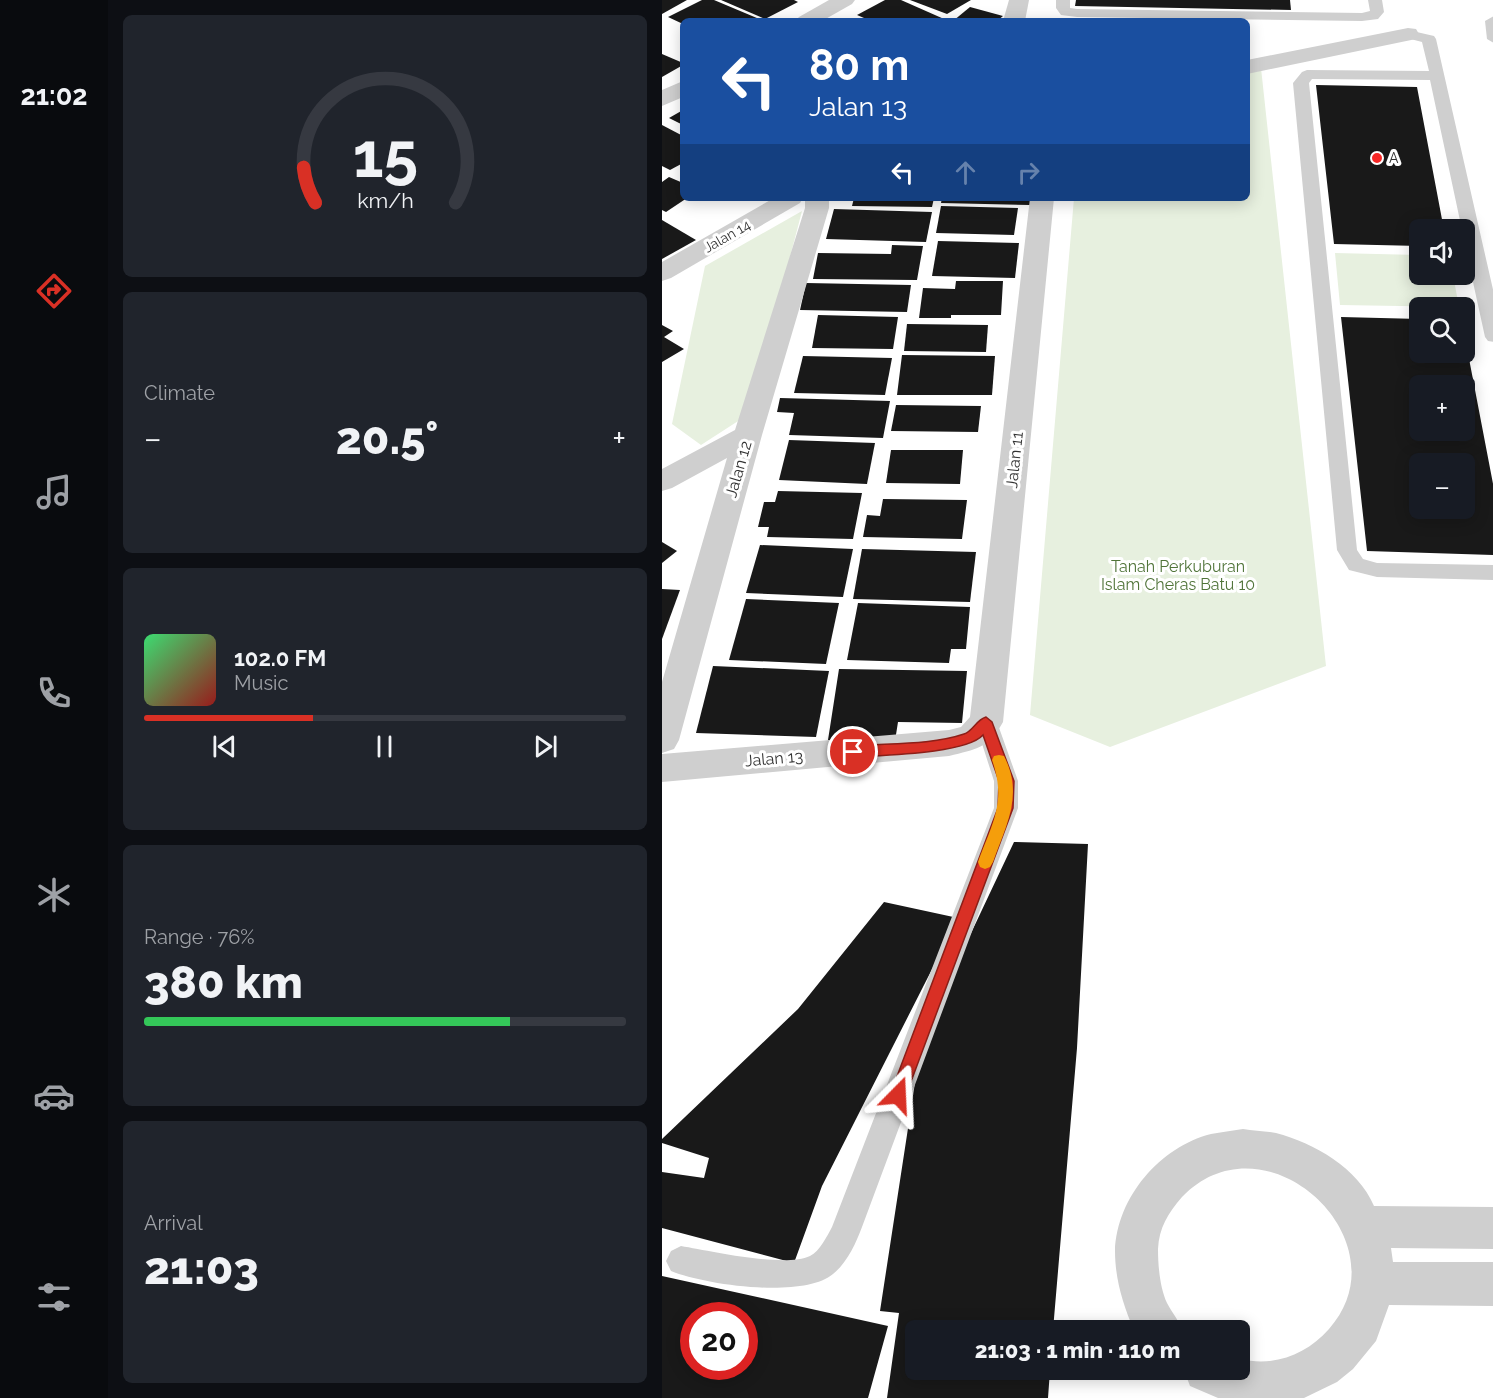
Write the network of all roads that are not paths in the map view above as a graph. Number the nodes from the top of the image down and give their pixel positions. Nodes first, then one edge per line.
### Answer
1 (845, 0) edge
2 (1019, 0) edge
3 (1063, 0) edge
4 (1321, 0) edge
5 (1375, 0) edge
6 (1324, 17) junction
7 (812, 18) edge
8 (1015, 18) edge
9 (1493, 20) edge
10 (1408, 34) joint
11 (1493, 39) edge
12 (1250, 66) edge
13 (1438, 76) junction
14 (680, 90) edge
15 (662, 99) edge
16 (786, 201) edge
17 (817, 201) edge
18 (1042, 201) edge
19 (662, 273) edge
20 (1493, 337) edge
21 (748, 435) junction
22 (662, 482) edge
23 (1493, 573) edge
24 (986, 722) junction
25 (662, 740) edge
26 (662, 768) edge
27 (1361, 1227) junction
28 (1493, 1228) edge
29 (681, 1261) dead end
30 (1373, 1284) junction
31 (1493, 1284) edge
32 (1155, 1320) edge
33 (1230, 1380) edge

1 - 7 street
2 - 8 street
3 - 6 lane
4 - 6 lane
5 - 6 lane
9 - 11 lane
10 - 12 street
10 - 13 lane
13 - 20 lane
13 - 23 lane
14 - 15 street
16 - 19 street, Jalan 14
17 - 21 street, Jalan 12
18 - 24 street, Jalan 11
21 - 22 street
21 - 25 street, Jalan 12
24 - 26 street, Jalan 13
24 - 29 lane
27 - 28 street
27 - 30 street
27 - 32 street
30 - 31 street
30 - 33 street

